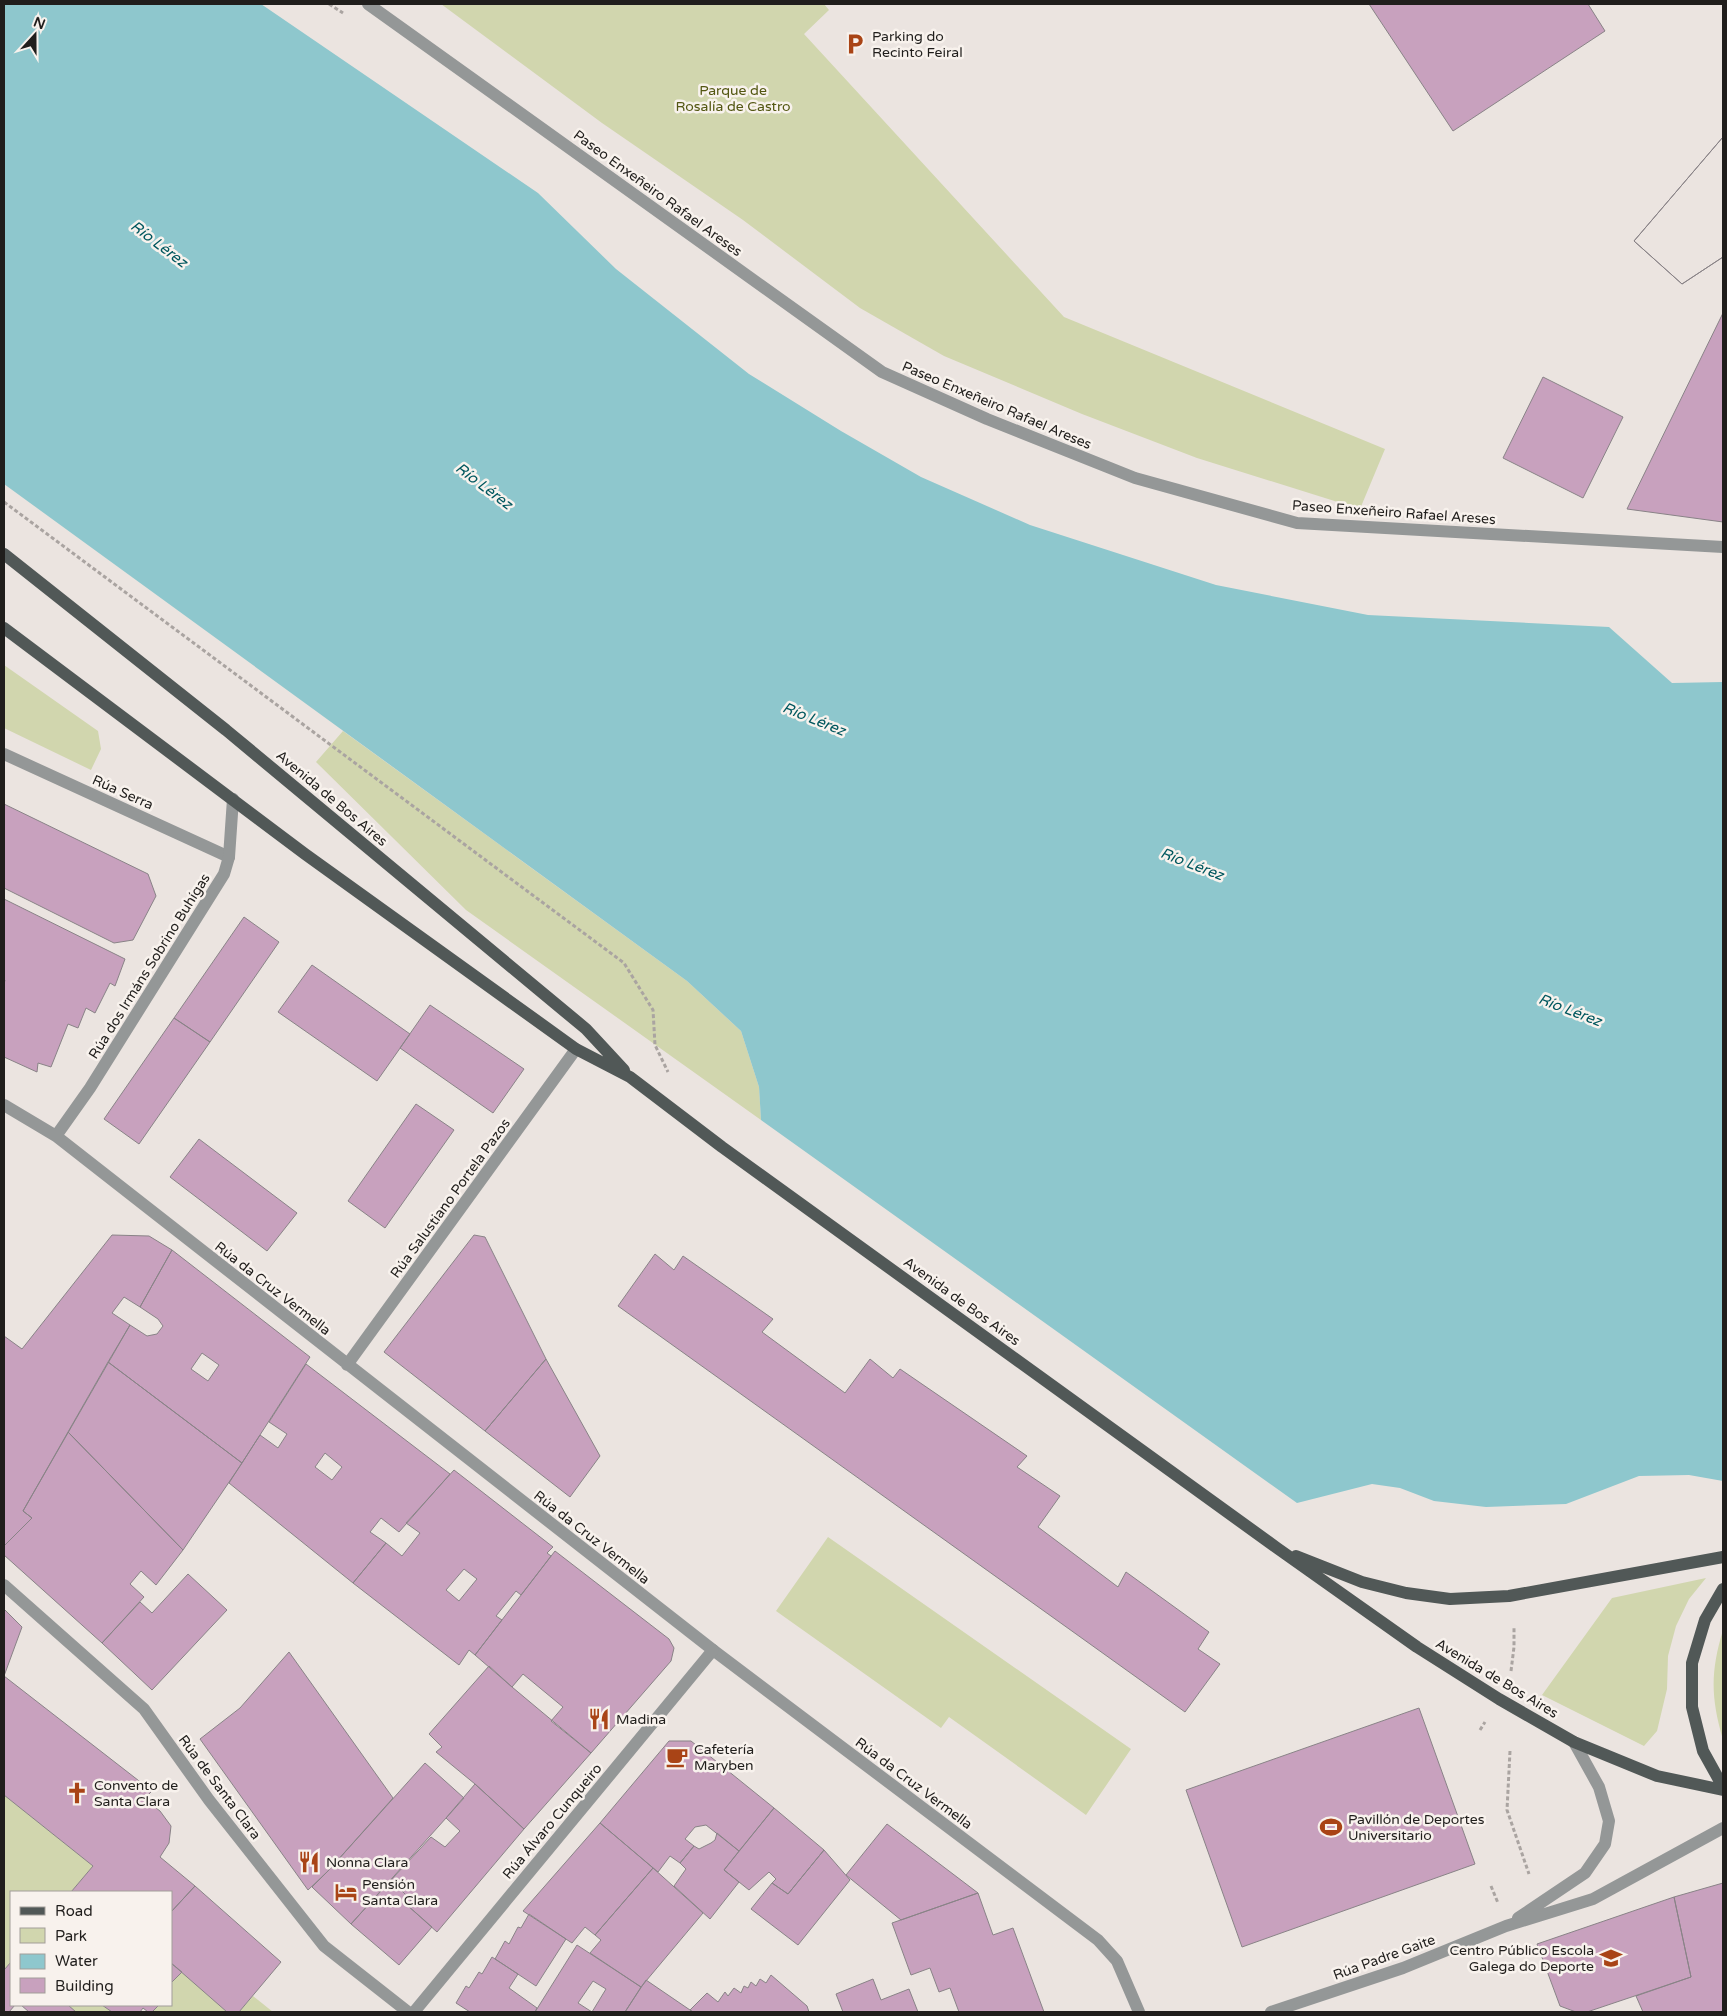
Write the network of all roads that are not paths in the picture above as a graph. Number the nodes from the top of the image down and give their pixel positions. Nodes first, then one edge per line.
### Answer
1 (368, 4) edge
2 (1723, 547) edge
3 (4, 554) edge
4 (4, 628) edge
5 (4, 754) edge
6 (233, 799) junction
7 (229, 857) junction
8 (576, 1049) junction
9 (630, 1078) junction
10 (4, 1105) edge
11 (56, 1136) junction
12 (347, 1365) junction
13 (1277, 1548) junction
14 (1723, 1557) edge
15 (4, 1585) edge
16 (1723, 1589) edge
17 (713, 1650) junction
18 (1574, 1742) junction
19 (1723, 1789) edge
20 (1723, 1828) edge
21 (1506, 1926) junction
22 (408, 2012) edge
23 (414, 2012) edge
24 (1139, 2012) edge
25 (1271, 2012) edge

1 - 2 street, Paseo Enxeñeiro Rafael Areses
3 - 9 main road, Avenida de Bos Aires
4 - 6 main road, Avenida de Bos Aires
5 - 7 street, Rúa Serra
6 - 7 street, Rúa dos Irmáns Sobrino Buhígas
6 - 8 main road, Avenida de Bos Aires
7 - 11 street, Rúa dos Irmáns Sobrino Buhígas
8 - 9 main road, Avenida de Bos Aires
8 - 12 street, Rúa Salustiano Portela Pazos
9 - 13 main road, Avenida de Bos Aires
10 - 11 street, Rúa da Cruz Vermella
11 - 12 street, Rúa da Cruz Vermella
12 - 17 street, Rúa da Cruz Vermella
13 - 14 main road, Avenida de Bos Aires
13 - 18 main road, Avenida de Bos Aires
15 - 22 street, Rúa de Santa Clara
16 - 19 main road
17 - 23 street, Rúa Álvaro Cunqueiro
17 - 24 street, Rúa da Cruz Vermella
18 - 19 main road, Avenida de Bos Aires
18 - 21 street, Rúa Padre Gaite
20 - 21 street, Rúa Padre Gaite
21 - 25 street, Rúa Padre Gaite

